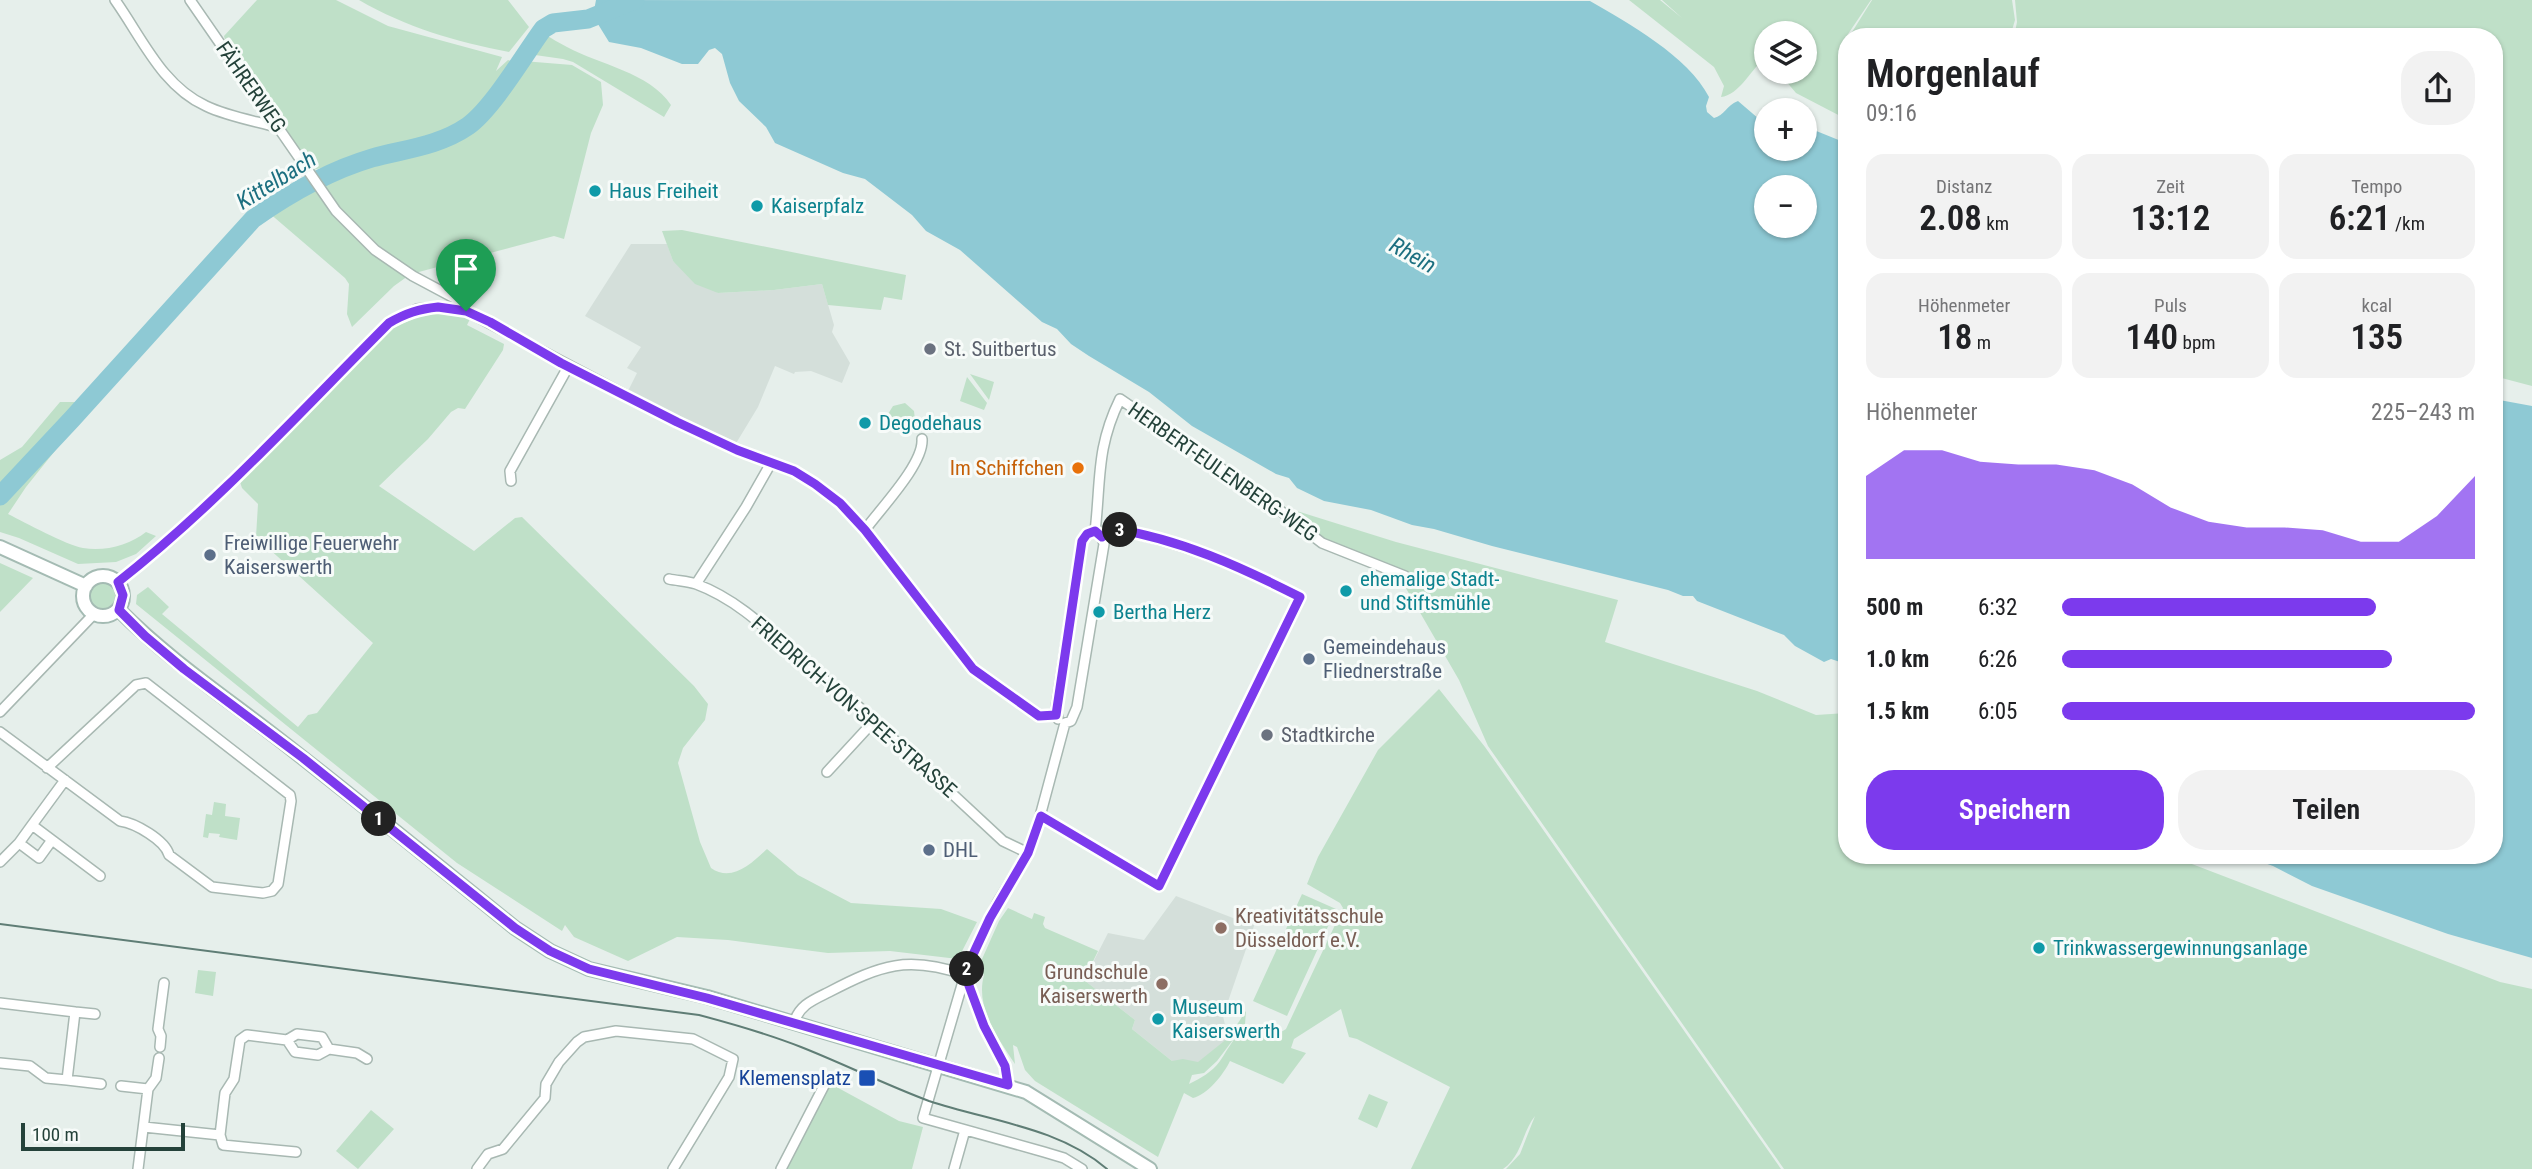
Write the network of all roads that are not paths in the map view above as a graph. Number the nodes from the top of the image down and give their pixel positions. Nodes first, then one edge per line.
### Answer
1 (115, 0) edge
2 (190, 0) edge
3 (280, 128) junction
4 (466, 311) junction
5 (568, 367) junction
6 (922, 439) dead end
7 (771, 464) junction
8 (512, 481) dead end
9 (865, 530) junction
10 (1098, 534) junction
11 (0, 547) edge
12 (1405, 576) dead end
13 (670, 579) dead end
14 (118, 582) junction
15 (696, 584) junction
16 (86, 586) junction
17 (119, 610) junction
18 (93, 615) junction
19 (0, 712) edge
20 (1056, 715) junction
21 (874, 721) junction
22 (1065, 723) junction
23 (0, 732) edge
24 (47, 768) junction
25 (827, 772) dead end
26 (65, 780) junction
27 (1041, 816) junction
28 (32, 825) junction
29 (52, 840) junction
30 (19, 843) junction
31 (1028, 853) junction
32 (0, 862) edge
33 (100, 876) dead end
34 (965, 975) junction
35 (164, 983) dead end
36 (0, 1003) edge
37 (75, 1012) junction
38 (95, 1014) dead end
39 (796, 1017) junction
40 (287, 1040) junction
41 (160, 1047) dead end
42 (329, 1049) junction
43 (159, 1058) dead end
44 (367, 1059) dead end
45 (0, 1063) edge
46 (939, 1066) junction
47 (828, 1079) dead end
48 (67, 1080) junction
49 (101, 1084) dead end
50 (1008, 1085) junction
51 (121, 1086) dead end
52 (148, 1090) junction
53 (144, 1127) junction
54 (965, 1130) junction
55 (220, 1135) junction
56 (296, 1152) dead end
57 (1079, 1166) edge
58 (138, 1169) edge
59 (477, 1169) edge
60 (673, 1169) edge
61 (781, 1169) edge
62 (954, 1169) edge
63 (1150, 1169) edge

1 - 3 street
2 - 3 street, FÄHRERWEG
3 - 4 street, FÄHRERWEG
4 - 5 street
4 - 14 street
5 - 7 street
5 - 8 street
6 - 9 street
7 - 9 street
7 - 15 street
9 - 20 street
10 - 12 street, HERBERT-EULENBERG-WEG
10 - 20 street
10 - 22 street
10 - 27 street
11 - 16 main road
13 - 15 street, FRIEDRICH-VON-SPEE-STRASSE
14 - 16 main road
14 - 17 main road
15 - 21 street, FRIEDRICH-VON-SPEE-STRASSE
16 - 18 main road
17 - 18 main road
17 - 39 main road
18 - 19 street
20 - 22 street
21 - 25 street
21 - 31 street, FRIEDRICH-VON-SPEE-STRASSE
22 - 27 street
23 - 24 street
24 - 26 street
24 - 26 street
26 - 28 street
27 - 31 street
28 - 29 street
28 - 30 street
29 - 30 street
29 - 33 street
30 - 32 street
31 - 34 street
34 - 39 street
34 - 46 street
34 - 50 street
35 - 41 street
36 - 37 street
37 - 38 street
37 - 48 street
39 - 46 main road
40 - 42 street
40 - 42 street
40 - 55 street
42 - 44 street
43 - 52 street
45 - 48 street
46 - 50 main road
46 - 54 street
47 - 61 street
48 - 49 street
50 - 63 main road
51 - 52 street
52 - 53 street
53 - 55 street
53 - 58 street
54 - 57 street
54 - 62 street
55 - 56 street
59 - 60 street

